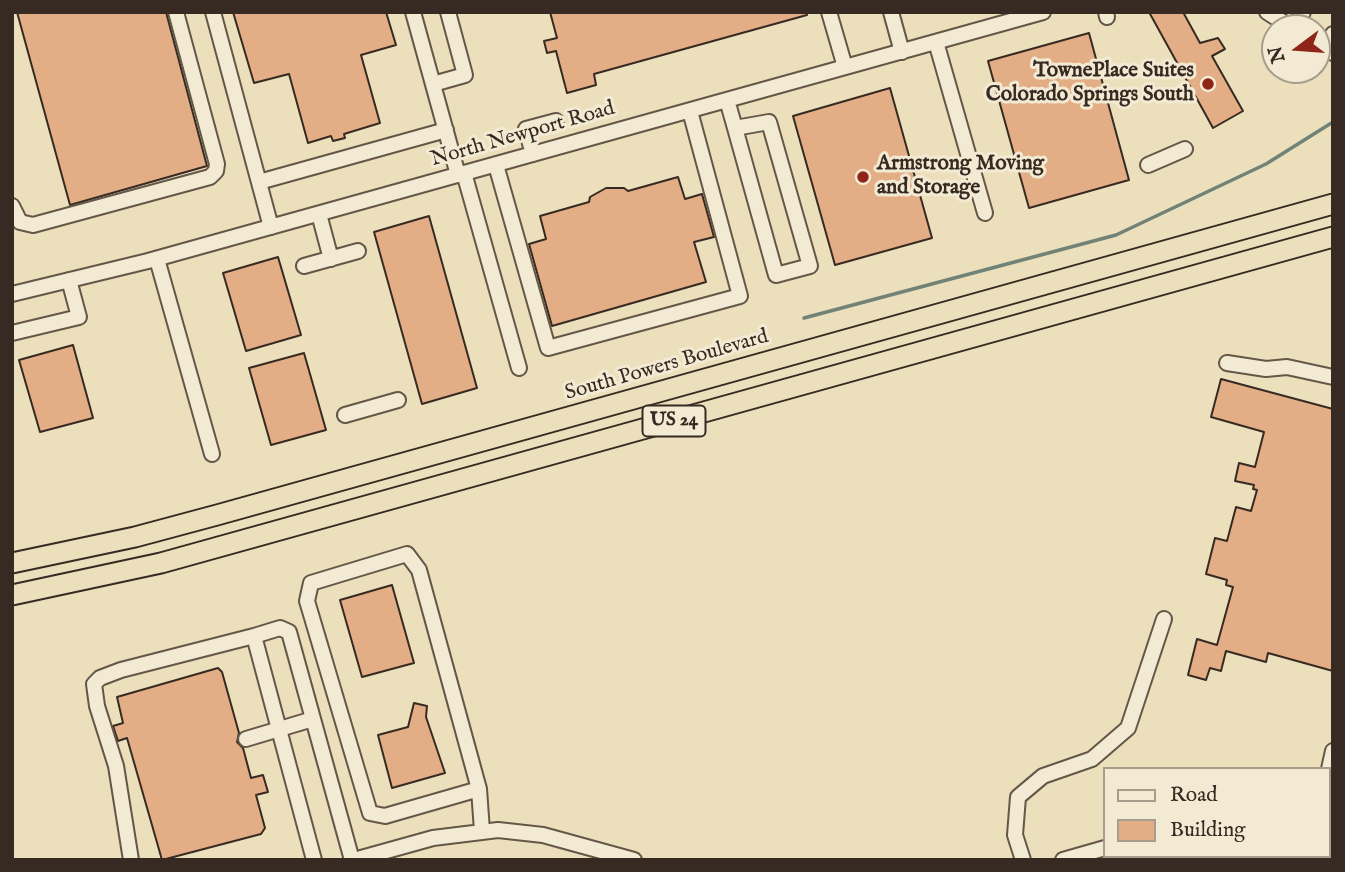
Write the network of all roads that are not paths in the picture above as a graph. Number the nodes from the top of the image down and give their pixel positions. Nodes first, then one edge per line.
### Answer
1 (176, 12) edge
2 (213, 12) edge
3 (414, 12) edge
4 (448, 12) edge
5 (829, 12) edge
6 (891, 12) edge
7 (1043, 12) edge
8 (936, 42) junction
9 (902, 52) junction
10 (845, 67) junction
11 (433, 84) junction
12 (727, 100) junction
13 (690, 111) junction
14 (556, 121) dead end
15 (735, 128) junction
16 (446, 130) junction
17 (1185, 149) dead end
18 (533, 154) junction
19 (496, 165) junction
20 (1148, 165) dead end
21 (461, 174) junction
22 (259, 182) junction
23 (1333, 204) edge
24 (12, 206) edge
25 (985, 213) dead end
26 (319, 214) junction
27 (271, 227) junction
28 (1333, 237) edge
29 (358, 251) dead end
30 (331, 258) junction
31 (157, 259) junction
32 (304, 266) dead end
33 (69, 281) junction
34 (12, 294) edge
35 (12, 332) edge
36 (1227, 363) dead end
37 (519, 368) dead end
38 (1333, 377) edge
39 (398, 400) dead end
40 (345, 415) dead end
41 (212, 454) dead end
42 (12, 563) edge
43 (12, 595) edge
44 (1164, 619) dead end
45 (254, 636) junction
46 (313, 719) junction
47 (279, 729) junction
48 (246, 739) dead end
49 (479, 789) junction
50 (482, 831) junction
51 (1104, 848) edge
52 (131, 860) edge
53 (314, 860) edge
54 (353, 860) edge
55 (634, 860) edge
56 (1023, 860) edge
57 (1063, 860) edge

1 - 24 street
2 - 22 street
3 - 11 street
4 - 11 street
5 - 10 street
6 - 9 street
7 - 8 street, North Newport Road
8 - 9 street, North Newport Road
8 - 25 street
9 - 10 street, North Newport Road
10 - 12 street, North Newport Road
11 - 16 street
12 - 13 street, North Newport Road
12 - 15 street
13 - 18 street, North Newport Road
13 - 19 street
14 - 18 street
15 - 15 street
16 - 21 street
16 - 22 street
17 - 20 street
18 - 19 street, North Newport Road
19 - 21 street, North Newport Road
21 - 26 street, North Newport Road
21 - 37 street
22 - 27 street
23 - 42 highway, South Powers Boulevard / US 24
26 - 27 street, North Newport Road
26 - 30 street
27 - 31 street, North Newport Road
28 - 43 highway, US 24
29 - 30 street
30 - 32 street
31 - 33 street, North Newport Road
31 - 41 street
33 - 34 street, North Newport Road
33 - 35 street
36 - 38 street
39 - 40 street
44 - 56 street
45 - 46 street
45 - 47 street
45 - 52 street
46 - 47 street
46 - 54 street
47 - 48 street
47 - 53 street
49 - 49 street
49 - 50 street
50 - 54 street
50 - 55 street
51 - 57 street

